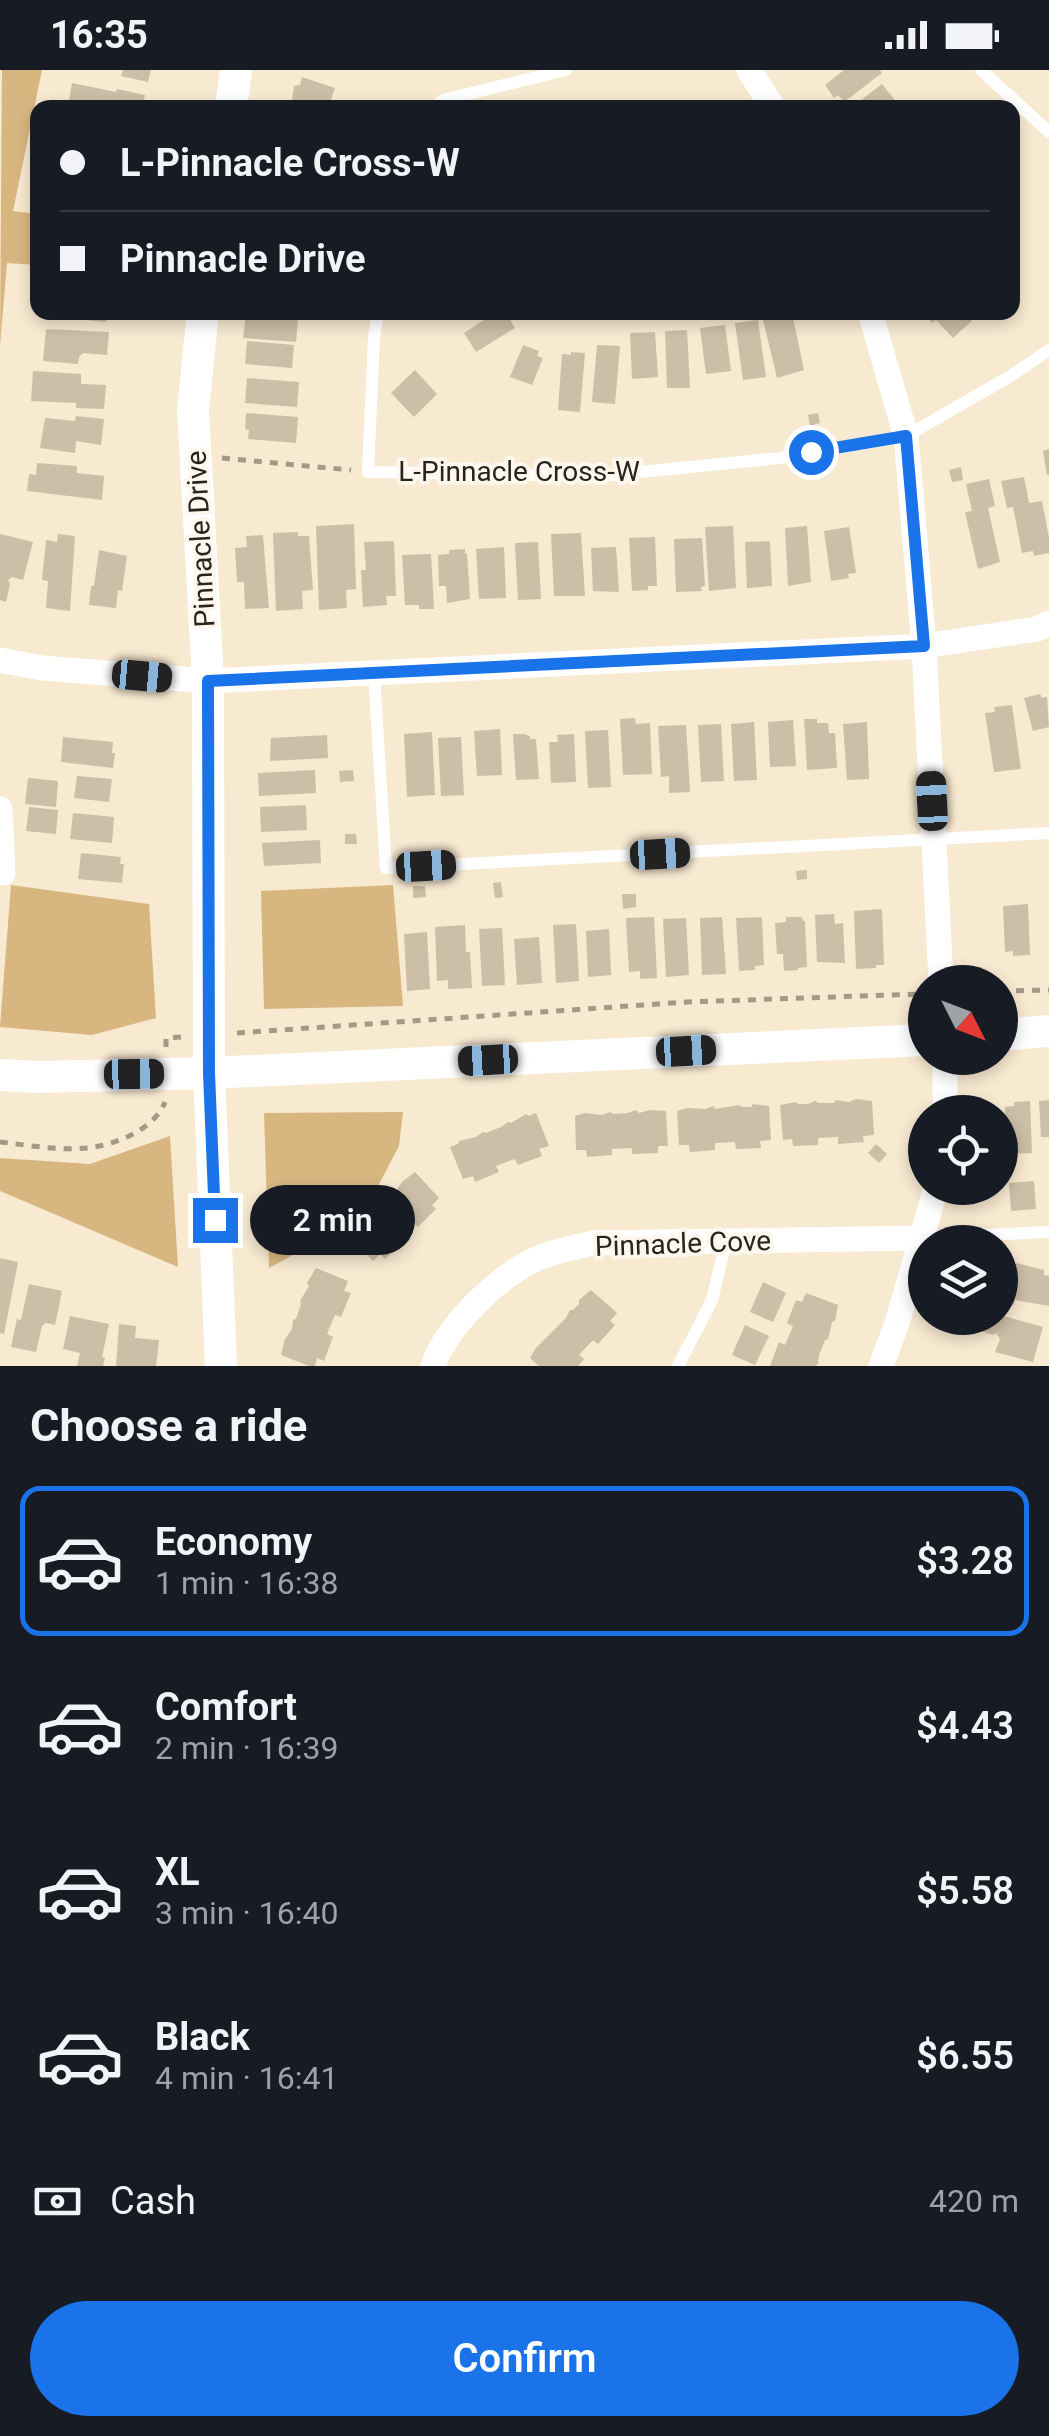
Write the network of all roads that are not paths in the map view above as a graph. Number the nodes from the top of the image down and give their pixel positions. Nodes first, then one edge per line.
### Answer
1 (236, 70) edge
2 (566, 70) edge
3 (748, 70) edge
4 (981, 70) edge
5 (232, 100) edge
6 (443, 100) edge
7 (768, 100) edge
8 (1014, 100) edge
9 (1020, 106) edge
10 (1049, 132) edge
11 (202, 320) edge
12 (377, 320) edge
13 (872, 320) edge
14 (1049, 350) edge
15 (906, 436) junction
16 (1049, 623) edge
17 (924, 646) junction
18 (0, 660) edge
19 (374, 673) junction
20 (208, 681) junction
21 (0, 809) edge
22 (1049, 833) edge
23 (934, 840) junction
24 (0, 872) edge
25 (940, 965) edge
26 (1049, 1031) edge
27 (1018, 1034) edge
28 (908, 1041) edge
29 (209, 1073) junction
30 (0, 1074) edge
31 (1049, 1232) edge
32 (1018, 1233) edge
33 (908, 1238) edge
34 (726, 1241) junction
35 (908, 1288) edge
36 (221, 1366) edge
37 (433, 1366) edge
38 (678, 1366) edge
39 (881, 1366) edge

1 - 5 street
2 - 6 lane
3 - 7 street
4 - 8 lane
9 - 10 lane
11 - 20 street, Pinnacle Drive
12 - 15 lane, L-Pinnacle Cross-W
13 - 15 street
14 - 15 lane, L-Pinnacle Cross-W
15 - 17 street
16 - 17 street
17 - 19 street
17 - 23 street
18 - 20 street
19 - 20 street
19 - 23 lane
20 - 29 street, Pinnacle Drive
21 - 24 street
22 - 23 lane
23 - 25 street
26 - 27 street
28 - 29 street
29 - 30 street
29 - 36 street, Pinnacle Drive
31 - 32 lane
33 - 34 street, Pinnacle Cove
34 - 37 street, Pinnacle Cove
34 - 38 lane
35 - 39 street

